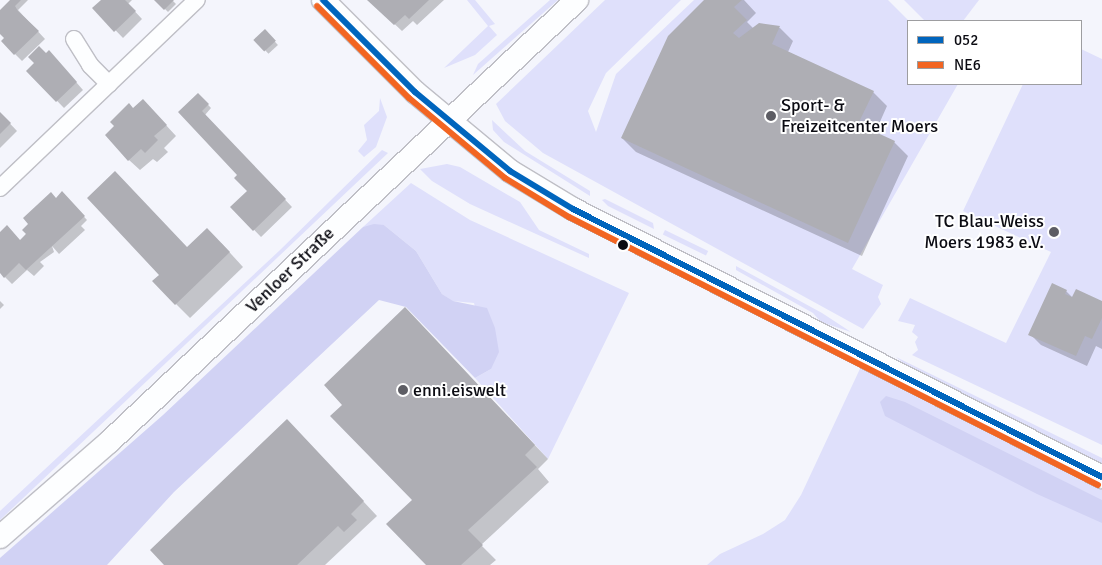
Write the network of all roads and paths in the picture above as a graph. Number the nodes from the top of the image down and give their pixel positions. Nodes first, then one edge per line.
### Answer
1 (197, 0) edge
2 (323, 0) edge
3 (577, 0) edge
4 (74, 39) dead end
5 (109, 84) junction
6 (447, 121) junction
7 (1, 186) edge
8 (1102, 478) edge
9 (0, 537) edge

1 - 5 street
2 - 6 street
3 - 6 street, Venloer Straße
4 - 5 street
5 - 7 street
6 - 8 street
6 - 9 street, Venloer Straße

